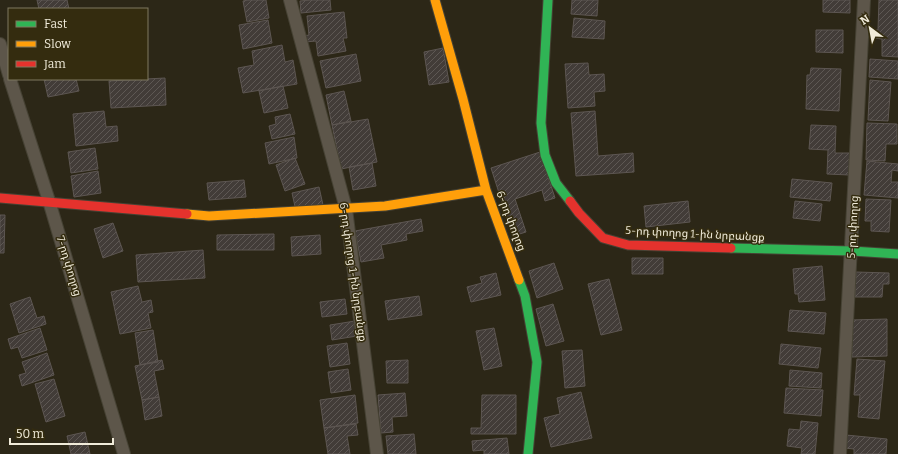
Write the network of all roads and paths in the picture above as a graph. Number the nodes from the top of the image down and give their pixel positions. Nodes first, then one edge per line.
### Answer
1 (290, 0) edge
2 (435, 0) edge
3 (548, 0) edge
4 (864, 0) edge
5 (0, 44) edge
6 (8, 72) edge
7 (10, 80) edge
8 (486, 190) junction
9 (0, 198) edge
10 (49, 201) junction
11 (346, 209) junction
12 (852, 251) junction
13 (898, 254) edge
14 (124, 454) edge
15 (377, 454) edge
16 (528, 454) edge
17 (840, 454) edge

1 - 11 street, 6-րդ փողոց 1-ին նրբանցք
2 - 8 street, 6-րդ փողոց
3 - 12 street, 5-րդ փողոց 1-ին նրբանցք
4 - 12 street, 5-րդ փողոց
5 - 6 street
7 - 10 street, 7-րդ փողոց
8 - 11 street
8 - 16 street, 6-րդ փողոց
9 - 10 street
10 - 11 street
10 - 14 street, 7-րդ փողոց
11 - 15 street, 6-րդ փողոց 1-ին նրբանցք
12 - 13 street, 5-րդ փողոց 1-ին նրբանցք
12 - 17 street, 5-րդ փողոց

